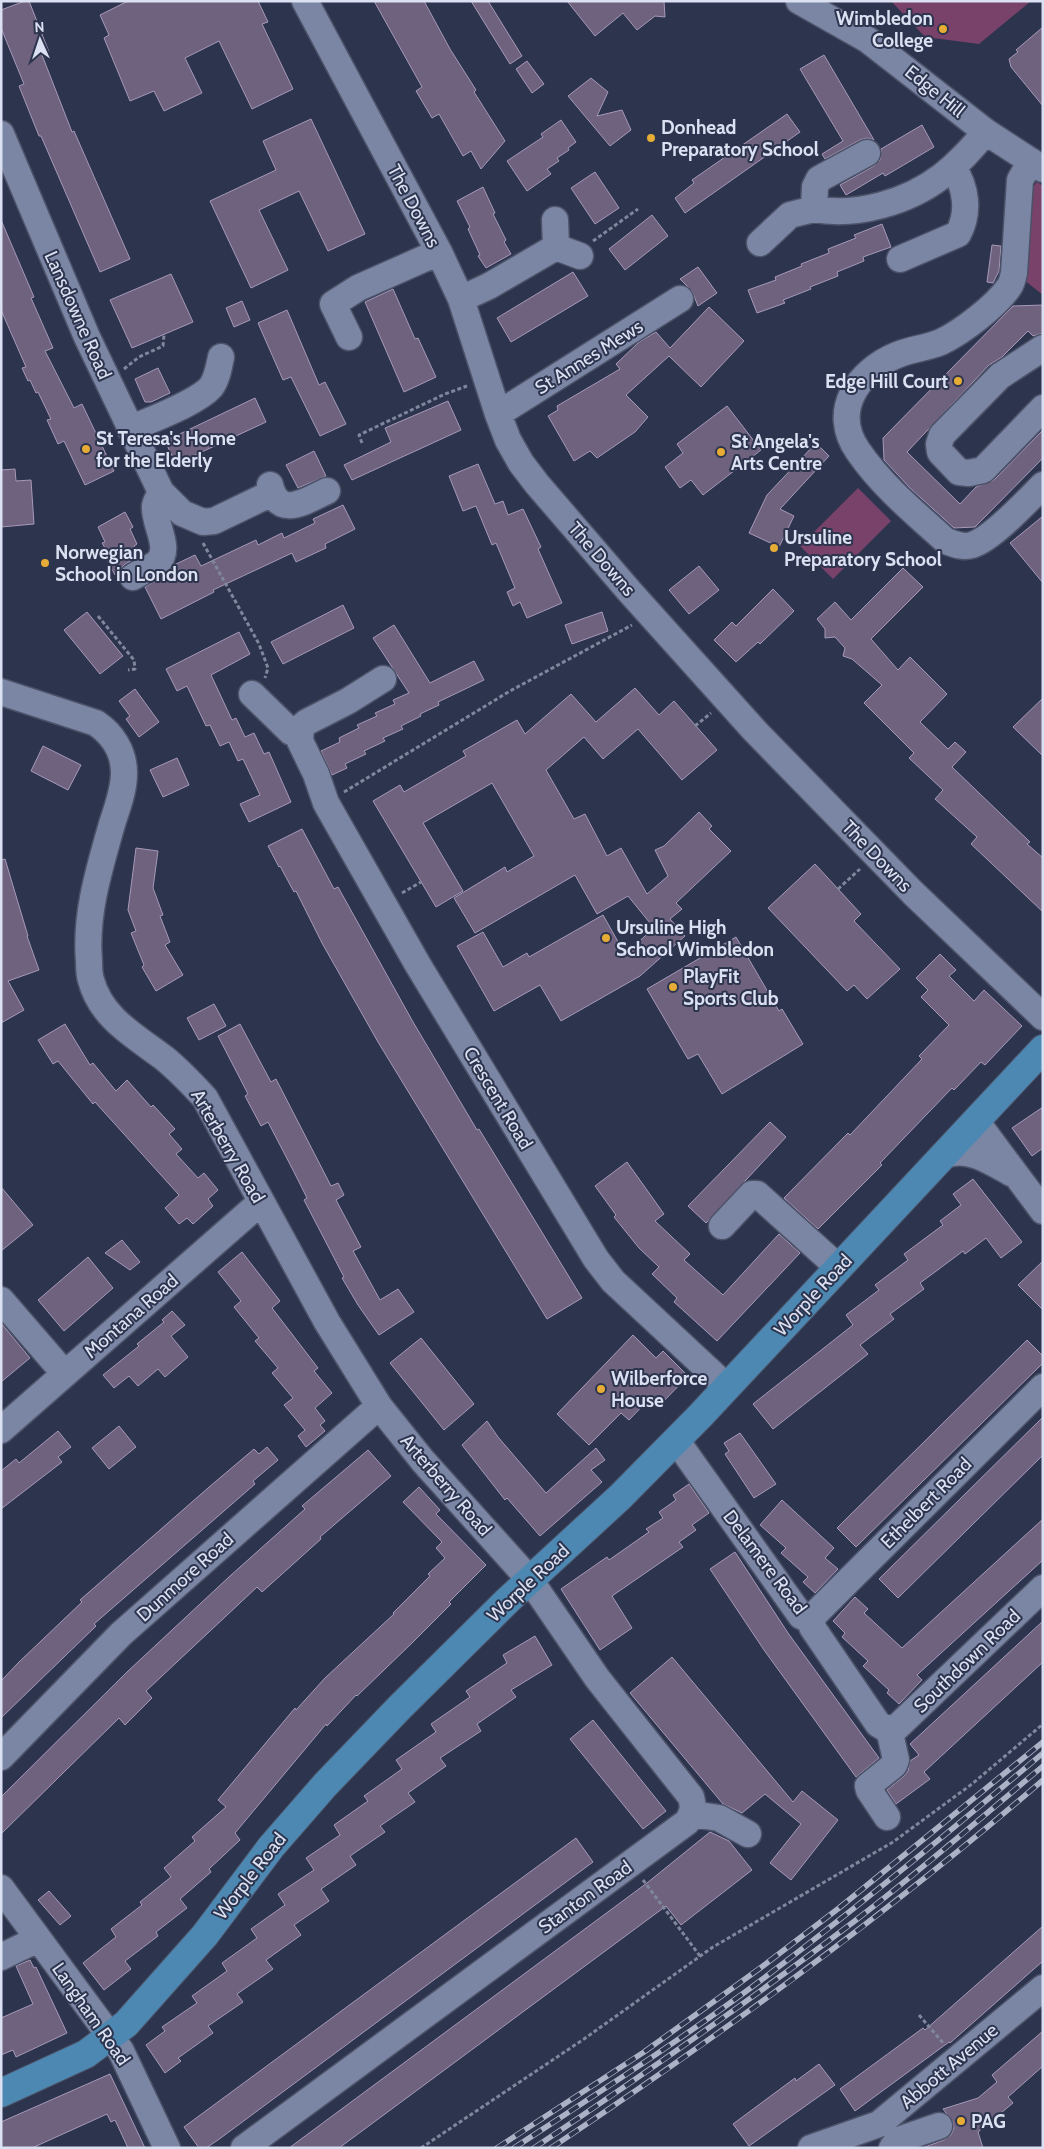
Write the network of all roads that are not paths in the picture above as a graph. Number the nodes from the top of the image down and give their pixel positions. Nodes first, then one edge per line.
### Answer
1 (305, 1) edge
2 (799, 1) edge
3 (986, 132) junction
4 (1, 134) edge
5 (867, 153) dead end
6 (1037, 165) edge
7 (953, 167) junction
8 (796, 208) junction
9 (555, 220) dead end
10 (760, 243) dead end
11 (439, 252) junction
12 (900, 259) dead end
13 (461, 299) junction
14 (680, 299) dead end
15 (349, 337) dead end
16 (1043, 348) edge
17 (221, 357) dead end
18 (1043, 408) edge
19 (498, 414) junction
20 (130, 429) junction
21 (1043, 485) edge
22 (161, 492) junction
23 (327, 492) dead end
24 (133, 577) dead end
25 (383, 678) dead end
26 (252, 694) road end
27 (6, 698) edge
28 (300, 735) junction
29 (1043, 1018) edge
30 (1043, 1050) edge
31 (976, 1121) junction
32 (945, 1155) junction
33 (1018, 1177) junction
34 (261, 1202) junction
35 (1043, 1211) edge
36 (722, 1226) dead end
37 (839, 1268) junction
38 (1, 1300) edge
39 (65, 1374) junction
40 (726, 1387) junction
41 (1043, 1387) edge
42 (379, 1406) junction
43 (1, 1430) edge
44 (676, 1440) junction
45 (530, 1580) junction
46 (1043, 1588) edge
47 (812, 1621) junction
48 (889, 1729) junction
49 (1, 1757) edge
50 (692, 1814) junction
51 (887, 1817) dead end
52 (748, 1834) dead end
53 (1, 1888) edge
54 (38, 1939) junction
55 (1, 1957) edge
56 (1043, 1988) edge
57 (111, 2036) junction
58 (1, 2093) edge
59 (939, 2126) dead end
60 (167, 2148) edge
61 (244, 2148) edge
62 (811, 2148) edge
63 (892, 2148) edge

1 - 11 street, The Downs
2 - 3 street, Edge Hill
3 - 6 street, Edge Hill
3 - 7 street
4 - 20 street, Lansdowne Road
5 - 8 street
6 - 21 street
7 - 8 street
7 - 12 street
8 - 10 street
9 - 13 street
11 - 13 street, The Downs
11 - 15 street
13 - 19 street, The Downs
14 - 19 street, St Annes Mews
16 - 18 street
17 - 20 street
19 - 29 street, The Downs
20 - 22 street, Lansdowne Road
22 - 23 street, Lansdowne Road
22 - 24 street
25 - 28 street
26 - 28 street
27 - 34 street, Arterberry Road
28 - 40 street, Crescent Road
30 - 31 main road, Worple Road
31 - 32 main road, Worple Road
31 - 33 street
32 - 33 street
32 - 37 main road, Worple Road
33 - 35 street
34 - 39 street, Montana Road
34 - 42 street, Arterberry Road
36 - 37 street
37 - 40 main road, Worple Road
38 - 39 street
39 - 43 street, Montana Road
40 - 44 main road, Worple Road
41 - 47 street, Ethelbert Road
42 - 45 street, Arterberry Road
42 - 49 street, Dunmore Road
44 - 45 main road, Worple Road
44 - 47 street, Delamere Road
45 - 50 street
45 - 57 main road, Worple Road
46 - 48 street, Southdown Road
47 - 48 street, Delamere Road
48 - 51 street
50 - 52 street
50 - 61 street, Stanton Road
53 - 54 street, Langham Road
54 - 55 street
54 - 57 street, Langham Road
56 - 62 street, Abbott Avenue
57 - 58 main road, Worple Road
57 - 60 street, Langham Road
59 - 63 street

